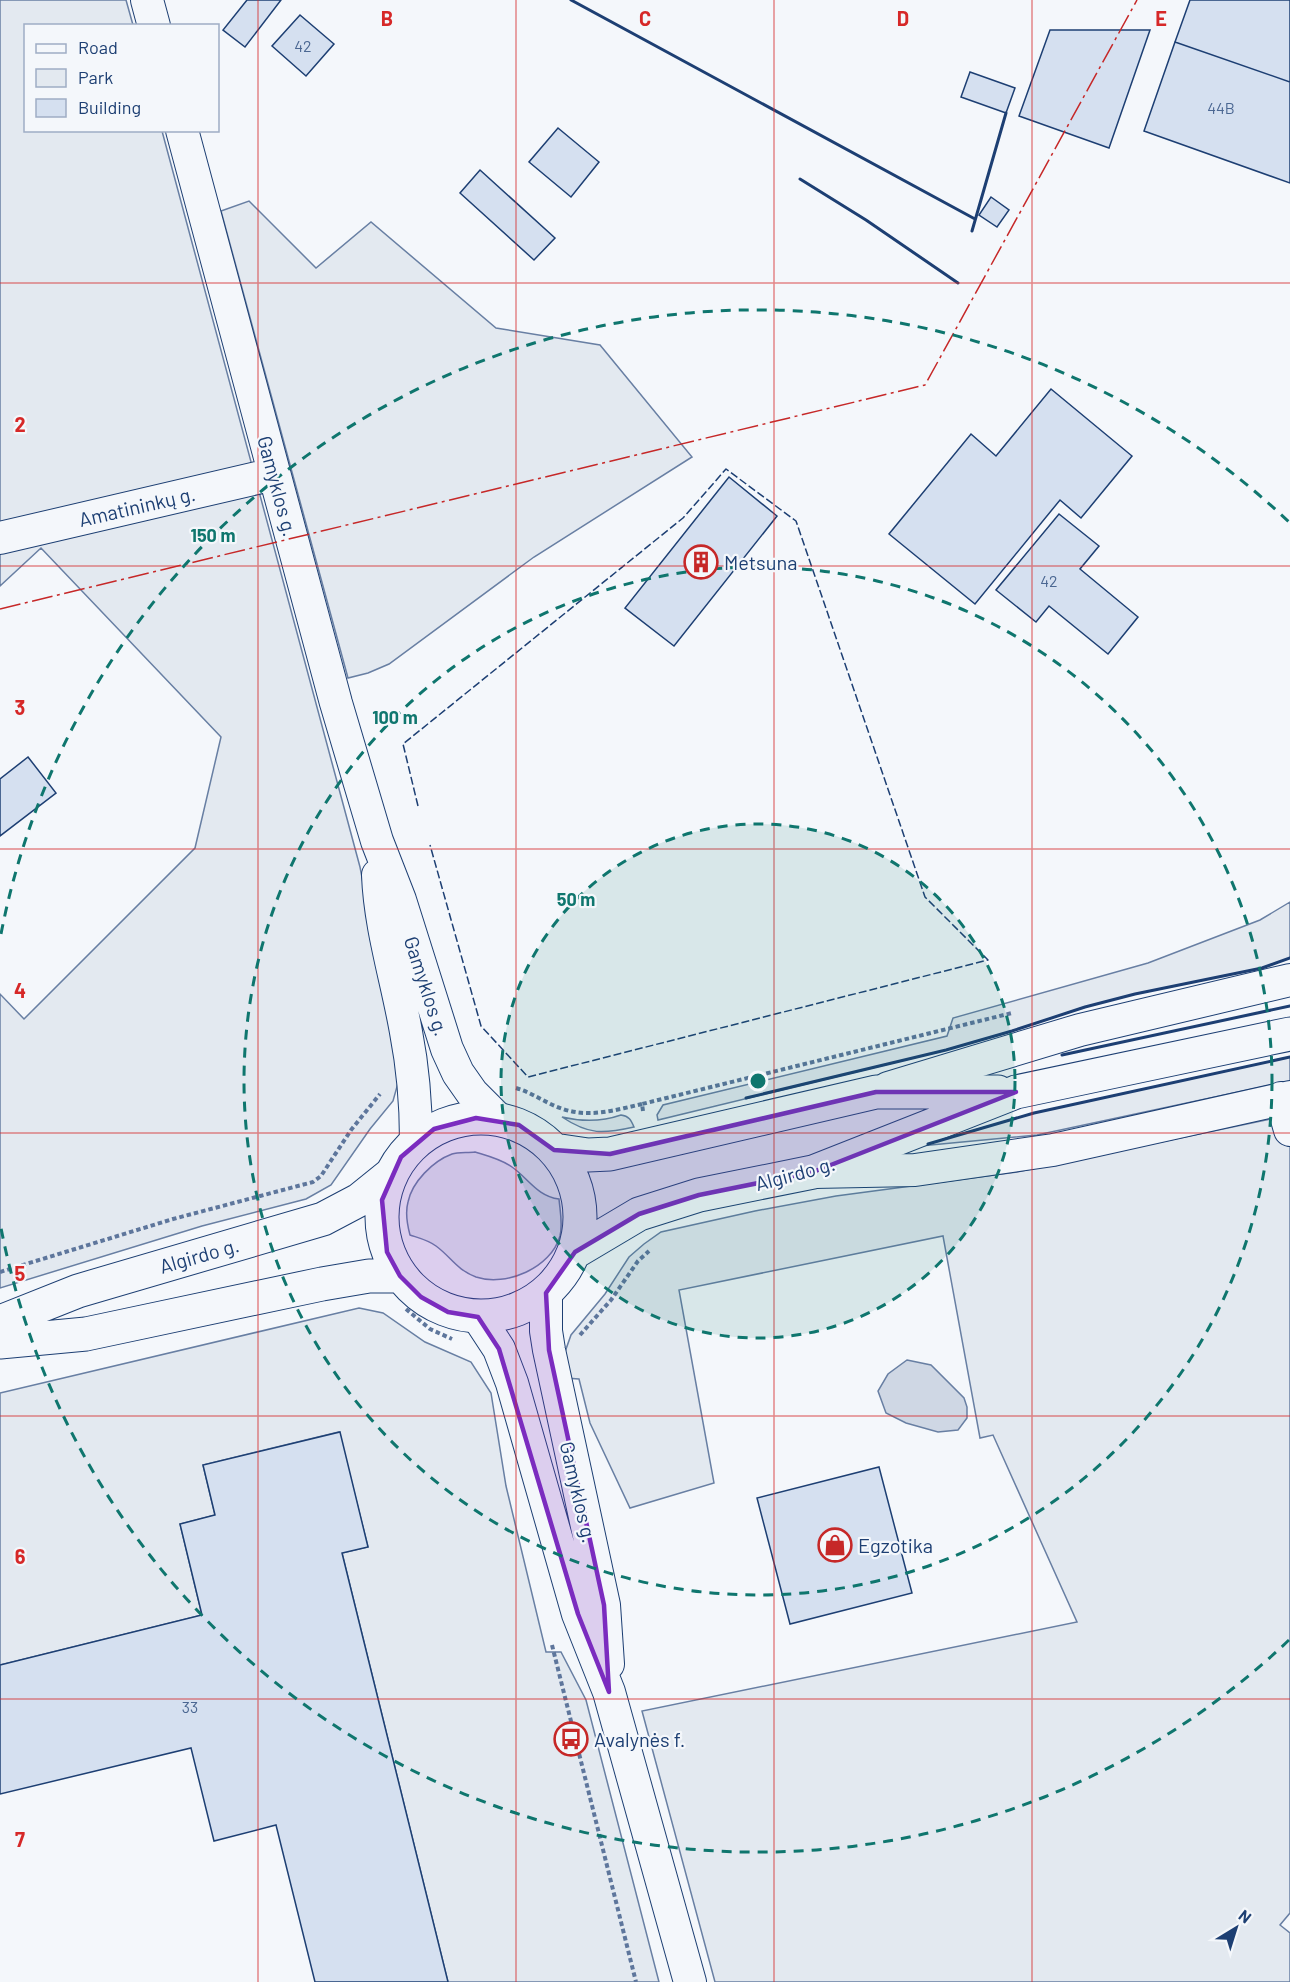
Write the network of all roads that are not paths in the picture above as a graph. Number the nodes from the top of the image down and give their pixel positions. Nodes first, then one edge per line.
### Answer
1 (147, 0) edge
2 (153, 24) edge
3 (183, 132) edge
4 (274, 474) junction
5 (0, 538) edge
6 (377, 841) junction
7 (1290, 980) edge
8 (1290, 1034) edge
9 (876, 1092) junction
10 (1016, 1092) junction
11 (1286, 1098) edge
12 (498, 1119) junction
13 (1290, 1130) edge
14 (416, 1141) junction
15 (554, 1150) junction
16 (813, 1172) junction
17 (390, 1175) junction
18 (574, 1252) junction
19 (399, 1291) junction
20 (546, 1293) junction
21 (0, 1323) edge
22 (469, 1330) junction
23 (0, 1342) edge
24 (609, 1692) junction
25 (690, 1982) edge

1 - 2 street
3 - 4 street, Gamyklos g.
4 - 5 street, Amatininkų g.
4 - 6 street, Gamyklos g.
6 - 12 street, Gamyklos g.
6 - 14 street, Gamyklos g.
7 - 9 street
8 - 10 main road, Algirdo g.
9 - 10 main road, Algirdo g.
9 - 15 main road, Algirdo g.
10 - 16 main road, Algirdo g.
11 - 13 street
11 - 16 street
12 - 14 main road, Algirdo g.
12 - 15 main road, Algirdo g.
14 - 17 main road, Algirdo g.
15 - 18 main road, Algirdo g.
16 - 18 main road, Algirdo g.
17 - 19 main road, Algirdo g.
17 - 21 main road, Algirdo g.
18 - 20 main road, Algirdo g.
19 - 22 main road, Algirdo g.
19 - 23 main road
20 - 22 main road, Algirdo g.
20 - 24 street, Gamyklos g.
22 - 24 street, Gamyklos g.
24 - 25 street, Gamyklos g.

